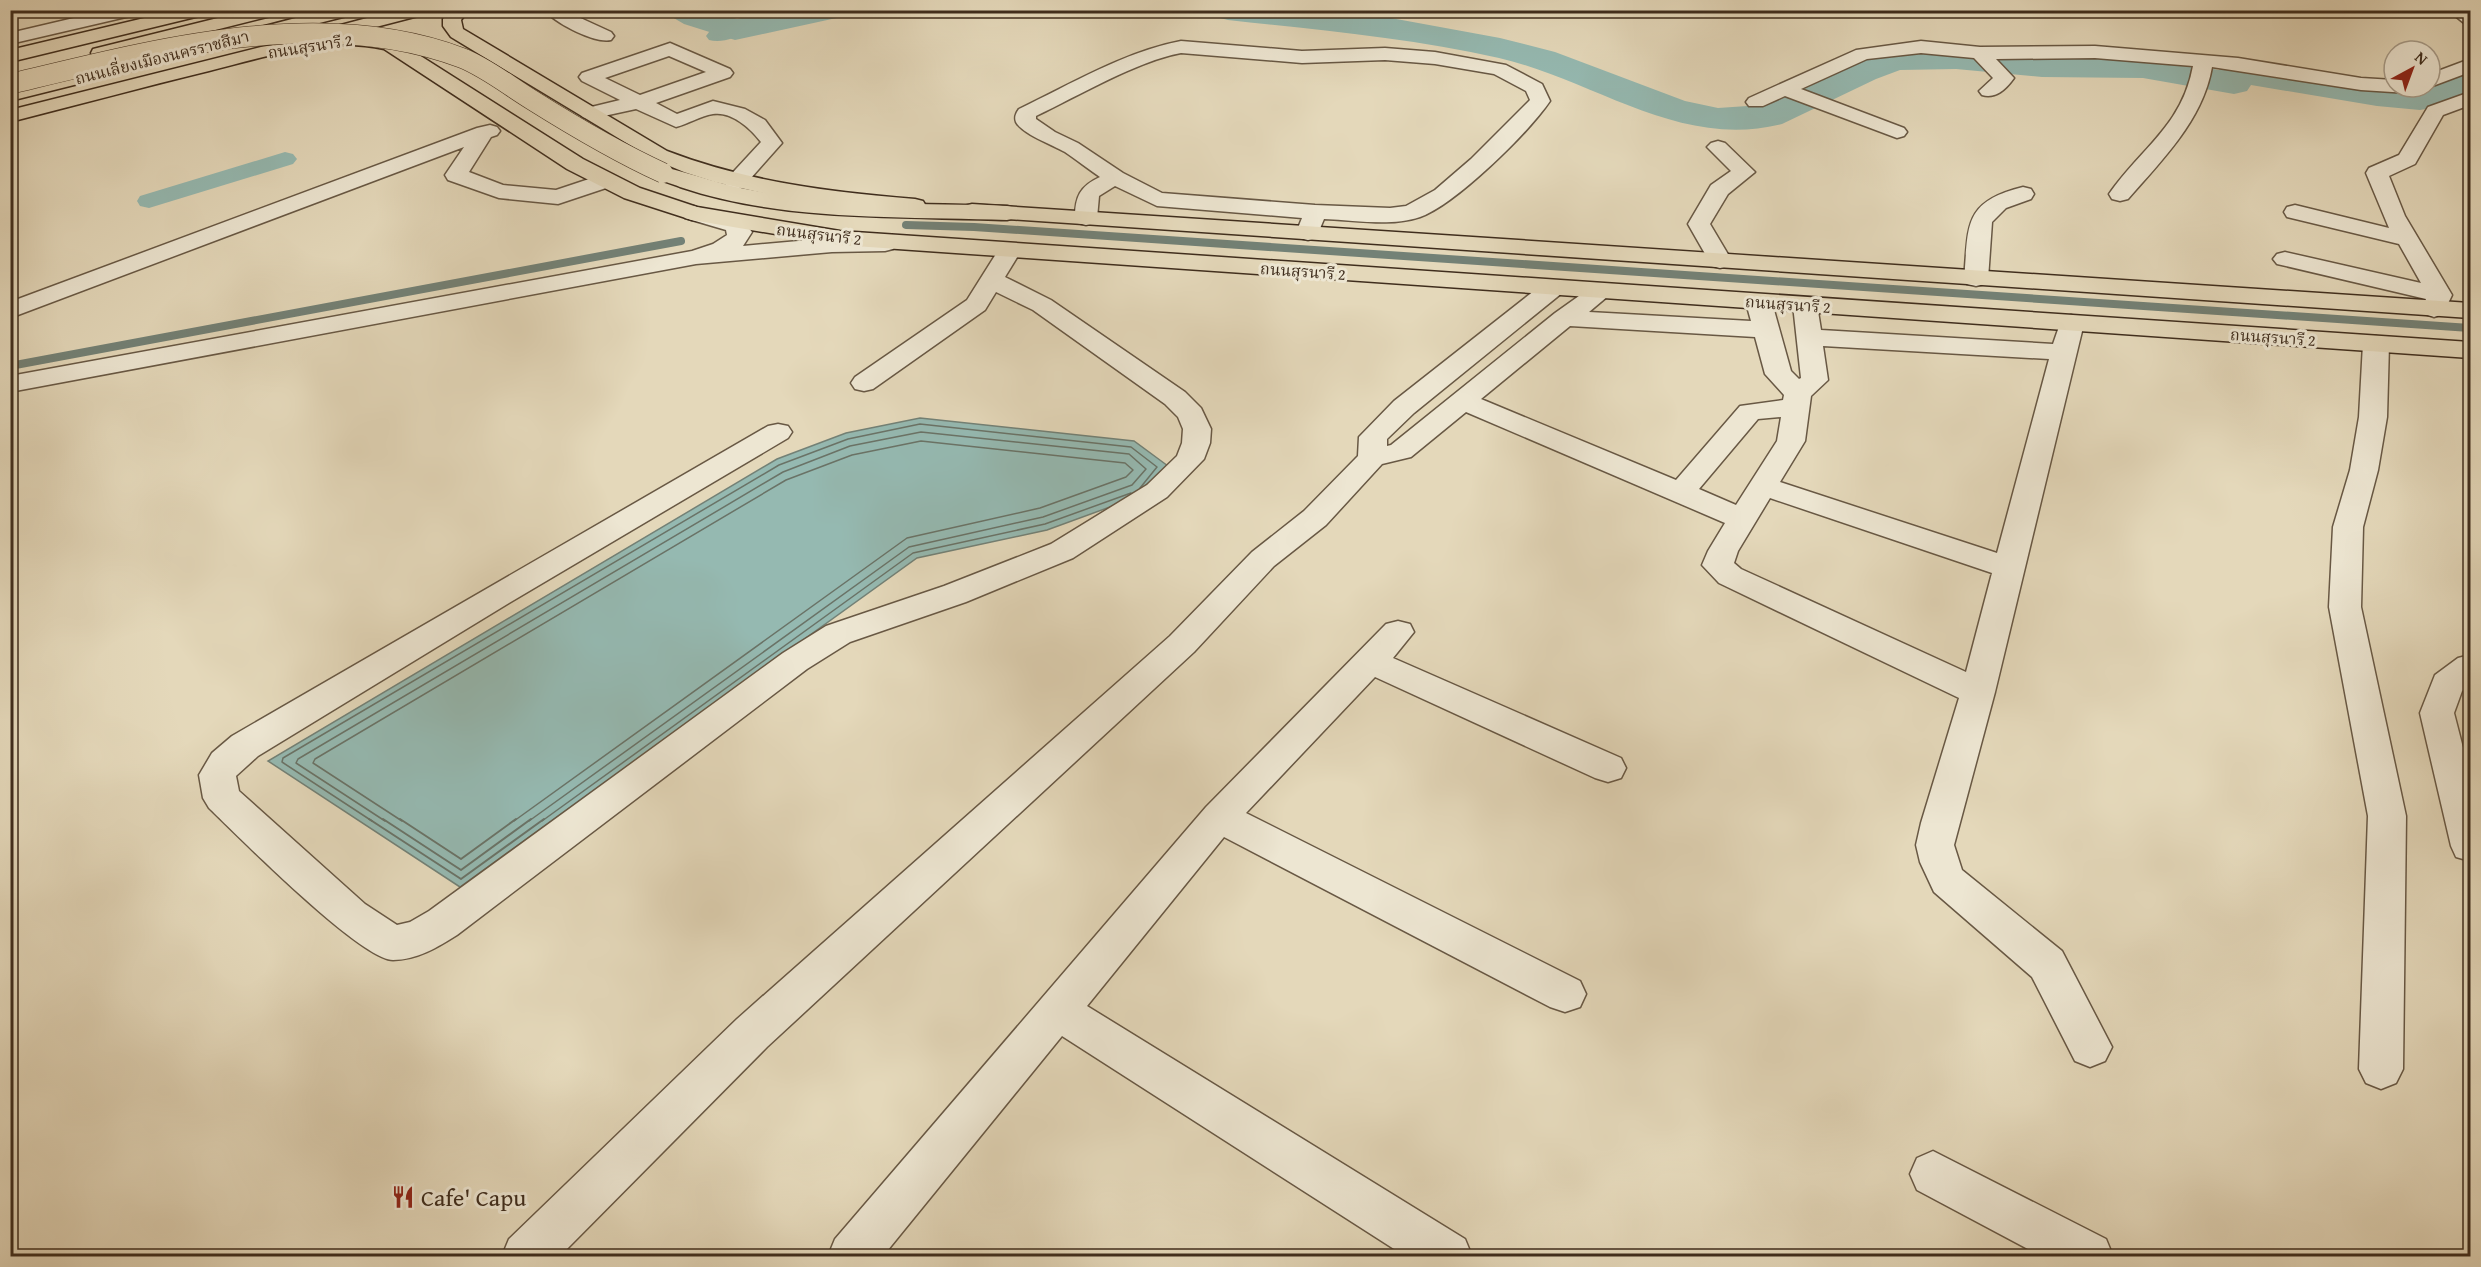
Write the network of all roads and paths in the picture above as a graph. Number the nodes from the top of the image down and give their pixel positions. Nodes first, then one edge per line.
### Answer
1 (133, 10) edge
2 (202, 10) edge
3 (273, 10) edge
4 (349, 10) edge
5 (420, 10) edge
6 (461, 10) edge
7 (553, 10) edge
8 (2456, 10) edge
9 (88, 15) edge
10 (2470, 19) edge
11 (14, 31) edge
12 (605, 36) dead end
13 (1980, 52) junction
14 (10, 57) edge
15 (2470, 65) edge
16 (186, 71) junction
17 (2201, 73) junction
18 (10, 74) edge
19 (2442, 76) edge
20 (538, 82) junction
21 (10, 84) edge
22 (2382, 85) edge
23 (1989, 91) dead end
24 (1790, 92) junction
25 (10, 95) edge
26 (2470, 98) edge
27 (477, 101) junction
28 (640, 102) junction
29 (1756, 102) dead end
30 (590, 113) junction
31 (10, 116) edge
32 (512, 124) junction
33 (484, 132) junction
34 (1897, 132) dead end
35 (1718, 147) dead end
36 (1115, 178) junction
37 (604, 181) junction
38 (735, 182) junction
39 (2023, 194) dead end
40 (2120, 194) dead end
41 (2295, 212) dead end
42 (693, 213) junction
43 (1006, 213) junction
44 (1086, 218) junction
45 (1312, 222) junction
46 (2407, 239) junction
47 (914, 244) junction
48 (1010, 251) junction
49 (696, 257) junction
50 (2285, 259) dead end
51 (1720, 261) junction
52 (1976, 279) junction
53 (993, 281) junction
54 (1553, 288) junction
55 (1602, 291) junction
56 (1758, 302) junction
57 (2437, 302) junction
58 (1804, 305) junction
59 (10, 310) edge
60 (2470, 311) edge
61 (1564, 318) junction
62 (1766, 330) junction
63 (1808, 338) junction
64 (2066, 338) junction
65 (2376, 344) junction
66 (2470, 350) edge
67 (864, 383) dead end
68 (10, 384) edge
69 (1797, 400) junction
70 (1463, 401) junction
71 (778, 432) dead end
72 (1372, 458) junction
73 (1763, 486) junction
74 (1680, 493) junction
75 (1743, 519) junction
76 (2009, 568) junction
77 (1398, 632) dead end
78 (1370, 661) junction
79 (2470, 668) edge
80 (1978, 692) junction
81 (1608, 768) dead end
82 (1219, 817) junction
83 (2470, 846) edge
84 (1565, 994) dead end
85 (1058, 1011) junction
86 (2090, 1047) dead end
87 (2381, 1069) dead end
88 (1933, 1174) dead end
89 (526, 1257) edge
90 (852, 1257) edge
91 (1448, 1257) edge
92 (2089, 1257) edge

1 - 9 street
2 - 14 main road
3 - 18 main road, ถนนเลี่ยงเมืองนครราชสีมา
4 - 25 main road, ถนนเลี่ยงเมืองนครราชสีมา
5 - 16 main road
6 - 20 main road, ถนนสุรนารี 2
7 - 12 street
8 - 10 street
9 - 11 street
13 - 17 street
13 - 23 street
13 - 24 street
15 - 19 street
16 - 27 main road, ถนนสุรนารี 2
16 - 31 main road
17 - 22 street
17 - 40 street
20 - 27 main road
20 - 30 main road, ถนนสุรนารี 2
21 - 43 main road, bridge
24 - 29 street
24 - 34 street
26 - 46 street
27 - 32 main road, ถนนสุรนารี 2
28 - 28 street
28 - 30 street
28 - 38 street
30 - 38 main road, ถนนสุรนารี 2
32 - 33 street
32 - 37 main road, ถนนสุรนารี 2
33 - 37 street
33 - 59 street
35 - 51 street
36 - 44 street
36 - 45 street
36 - 45 street
37 - 42 main road, ถนนสุรนารี 2
38 - 43 main road, ถนนสุรนารี 2
39 - 52 street
41 - 46 street
42 - 47 main road, ถนนสุรนารี 2
42 - 49 street
43 - 44 main road, ถนนสุรนารี 2
44 - 45 main road, ถนนสุรนารี 2
45 - 51 main road, ถนนสุรนารี 2
46 - 57 street
47 - 48 main road, ถนนสุรนารี 2
47 - 49 street
48 - 53 street
48 - 54 main road, ถนนสุรนารี 2
49 - 68 street
50 - 57 street
51 - 52 main road, ถนนสุรนารี 2
52 - 57 main road, ถนนสุรนารี 2
53 - 67 street
53 - 71 street
54 - 55 main road, ถนนสุรนารี 2
54 - 72 street
55 - 56 main road, ถนนสุรนารี 2
55 - 61 street
56 - 58 main road, ถนนสุรนารี 2
56 - 62 street
57 - 60 main road, ถนนสุรนารี 2
58 - 63 street
58 - 64 main road, ถนนสุรนารี 2
61 - 62 street
61 - 70 street
62 - 69 street
63 - 64 street
63 - 69 street
64 - 65 main road, ถนนสุรนารี 2
64 - 76 street
65 - 66 main road, ถนนสุรนารี 2
65 - 87 street
69 - 73 street
69 - 74 street
70 - 72 street
70 - 74 street
72 - 89 street
73 - 75 street
73 - 76 street
74 - 75 street
75 - 80 street
76 - 80 street
77 - 78 street
78 - 81 street
78 - 82 street
79 - 83 street
80 - 86 street
82 - 84 street
82 - 85 street
85 - 90 street
85 - 91 street
88 - 92 street

